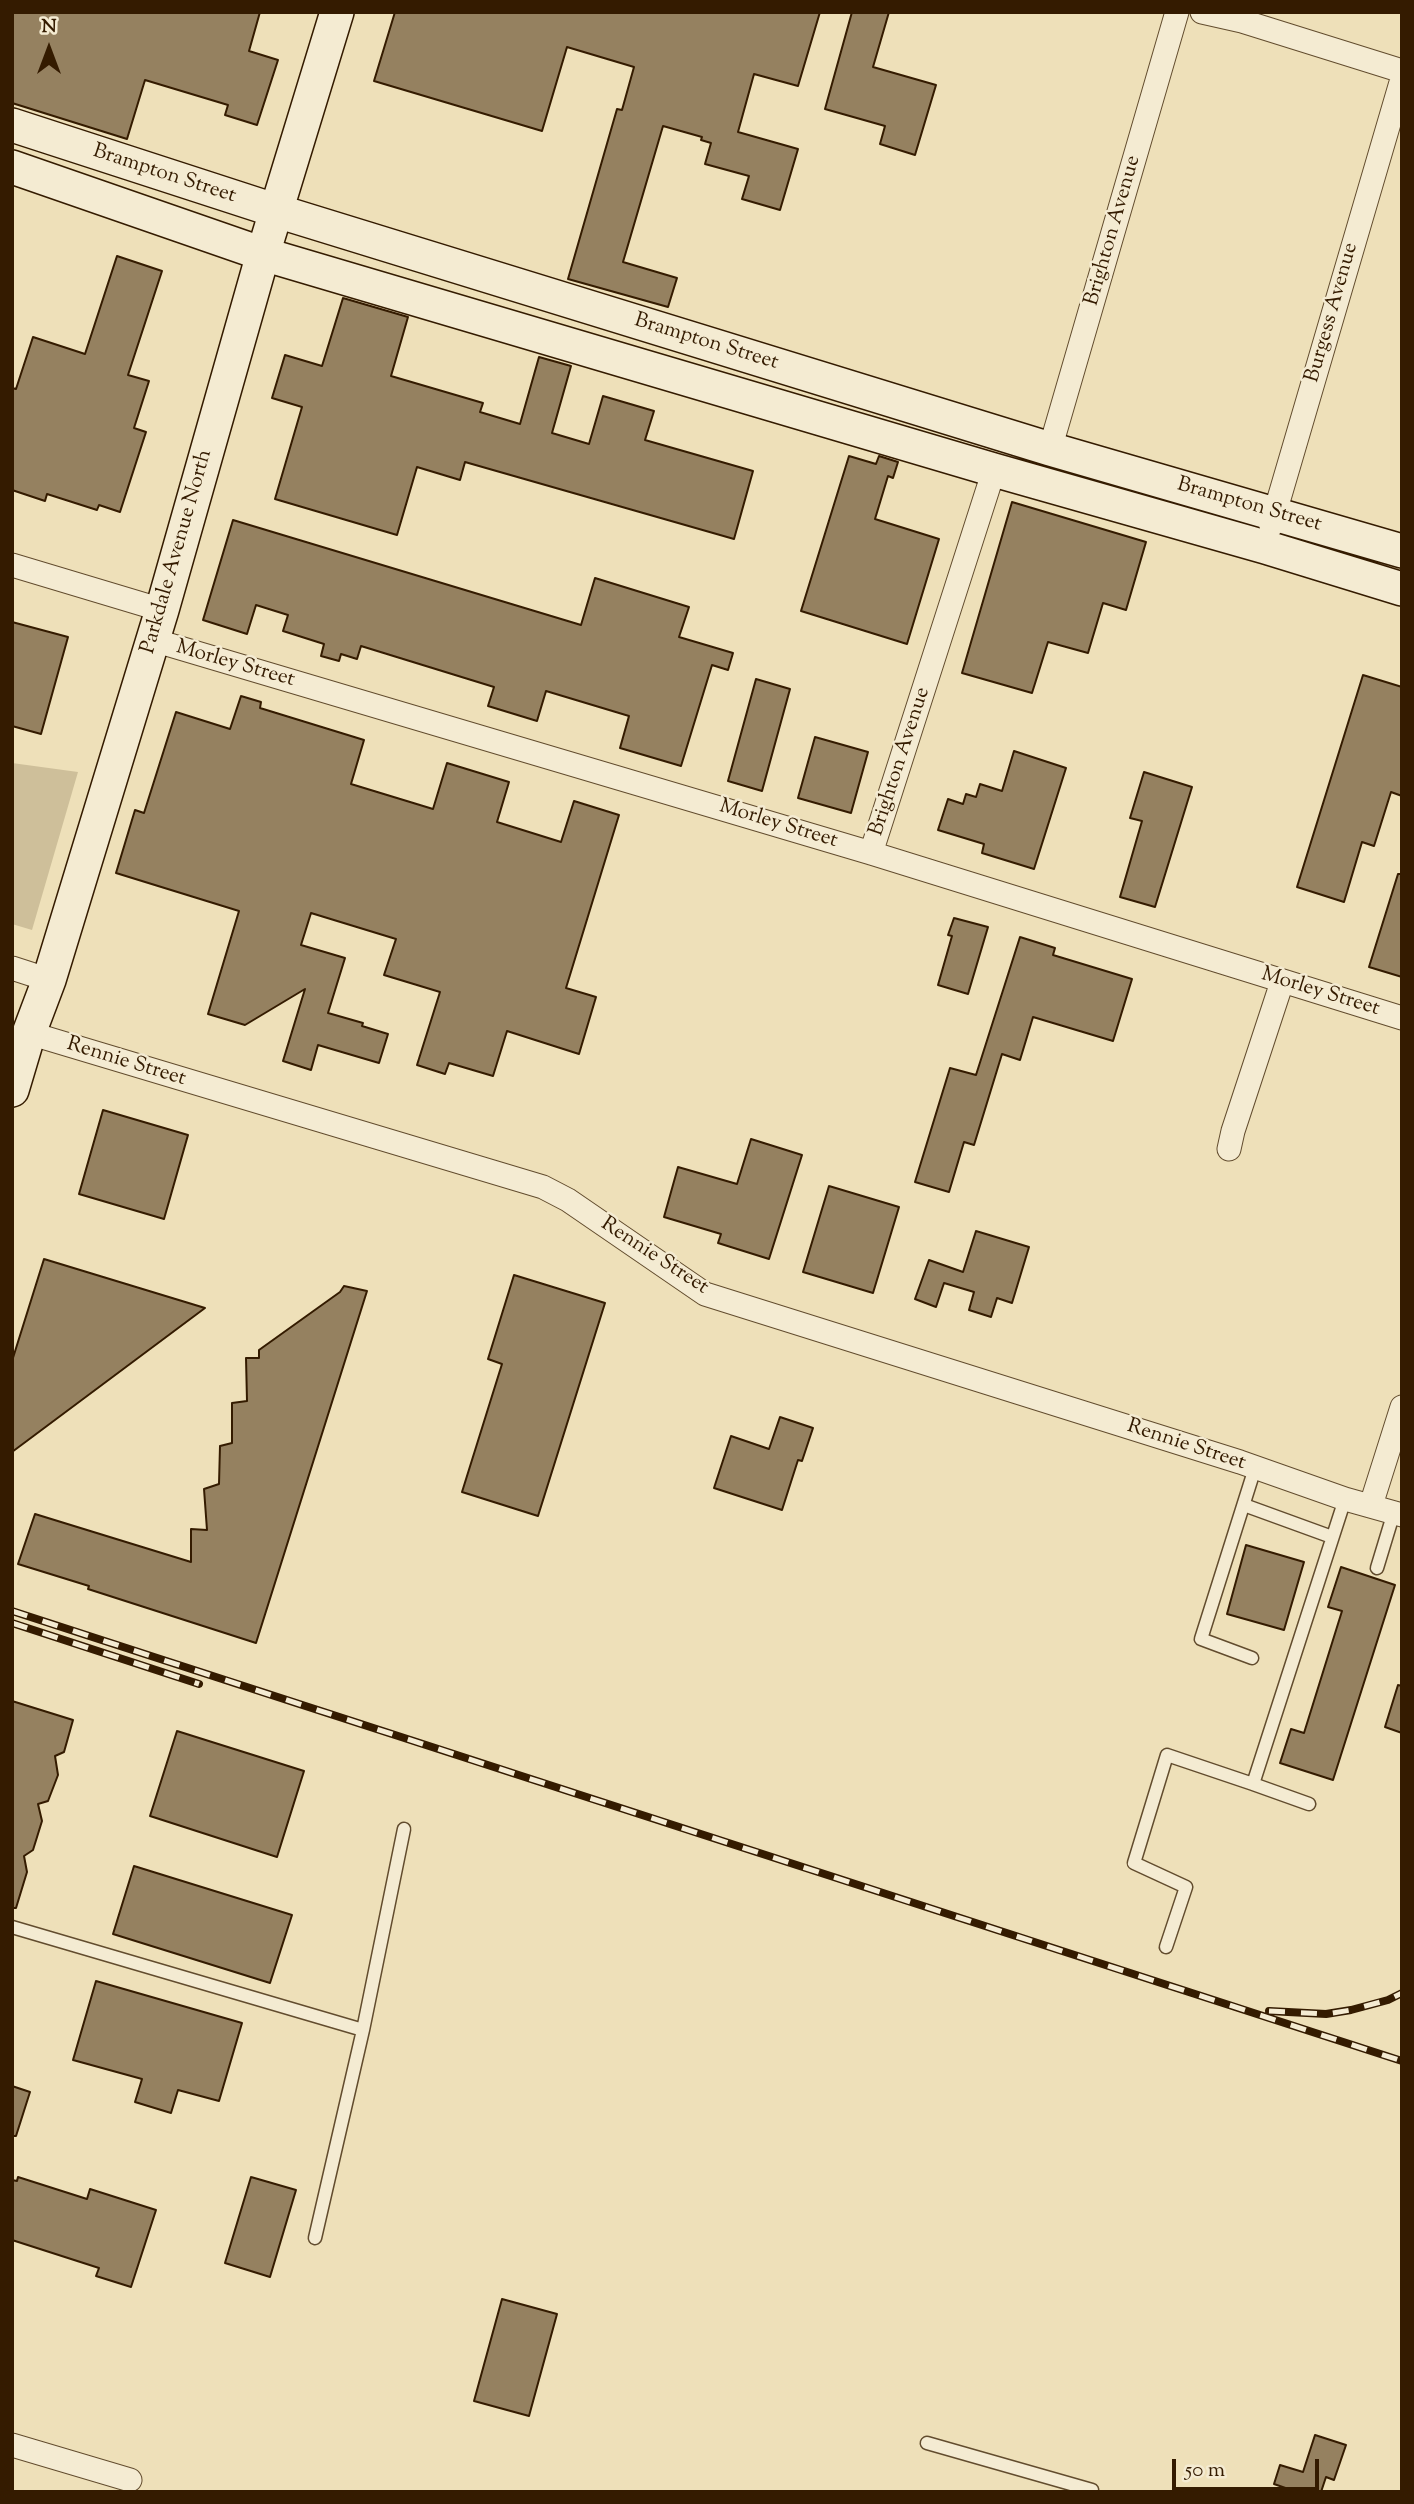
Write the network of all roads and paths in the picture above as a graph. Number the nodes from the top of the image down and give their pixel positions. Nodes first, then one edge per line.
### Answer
1 (337, 12) edge
2 (1177, 12) edge
3 (1202, 12) edge
4 (1243, 17) edge
5 (1402, 71) edge
6 (1402, 79) edge
7 (12, 125) edge
8 (12, 167) edge
9 (277, 211) junction
10 (263, 254) junction
11 (1051, 449) junction
12 (994, 470) junction
13 (1274, 513) junction
14 (1265, 547) junction
15 (1402, 551) edge
16 (12, 565) edge
17 (1402, 589) edge
18 (158, 625) junction
19 (871, 853) junction
20 (12, 968) edge
21 (49, 980) junction
22 (1282, 982) junction
23 (1402, 1018) edge
24 (29, 1033) junction
25 (12, 1090) edge
26 (1229, 1149) dead end
27 (1402, 1407) edge
28 (1255, 1468) junction
29 (1345, 1499) junction
30 (1244, 1506) junction
31 (1371, 1506) junction
32 (1398, 1514) edge
33 (1332, 1537) junction
34 (1377, 1568) dead end
35 (1252, 1658) dead end
36 (1253, 1784) junction
37 (1309, 1804) dead end
38 (404, 1829) dead end
39 (12, 1927) edge
40 (1166, 1947) dead end
41 (363, 2030) junction
42 (315, 2238) dead end
43 (927, 2443) dead end
44 (12, 2445) edge
45 (130, 2480) dead end
46 (1094, 2491) edge

1 - 9 street, Parkdale Avenue North
2 - 11 street, Brighton Avenue
3 - 4 street
4 - 5 street
6 - 13 street, Burgess Avenue
7 - 9 street, Brampton Street
8 - 10 street, Brampton Street
9 - 10 street, Parkdale Avenue North
9 - 11 street, Brampton Street
10 - 12 street, Brampton Street
10 - 18 street, Parkdale Avenue North
11 - 13 street, Brampton Street
12 - 14 street, Brampton Street
12 - 19 street, Brighton Avenue
13 - 14 street, Burgess Avenue
13 - 15 street, Brampton Street
14 - 17 street, Brampton Street
16 - 18 street, Morley Street
18 - 19 street, Morley Street
18 - 21 street, Parkdale Avenue North
19 - 22 street, Morley Street
20 - 21 street
21 - 24 street, Parkdale Avenue North
22 - 23 street, Morley Street
22 - 26 street
24 - 25 street, Parkdale Avenue North
24 - 28 street, Rennie Street
27 - 31 street
28 - 29 street, Rennie Street
28 - 30 lane
29 - 31 street, Rennie Street
29 - 33 lane
30 - 33 lane
30 - 35 lane
31 - 32 street, Rennie Street
32 - 34 lane
33 - 36 lane
36 - 37 lane
36 - 40 lane
38 - 41 lane
39 - 41 lane
41 - 42 lane
43 - 46 lane
44 - 45 street

